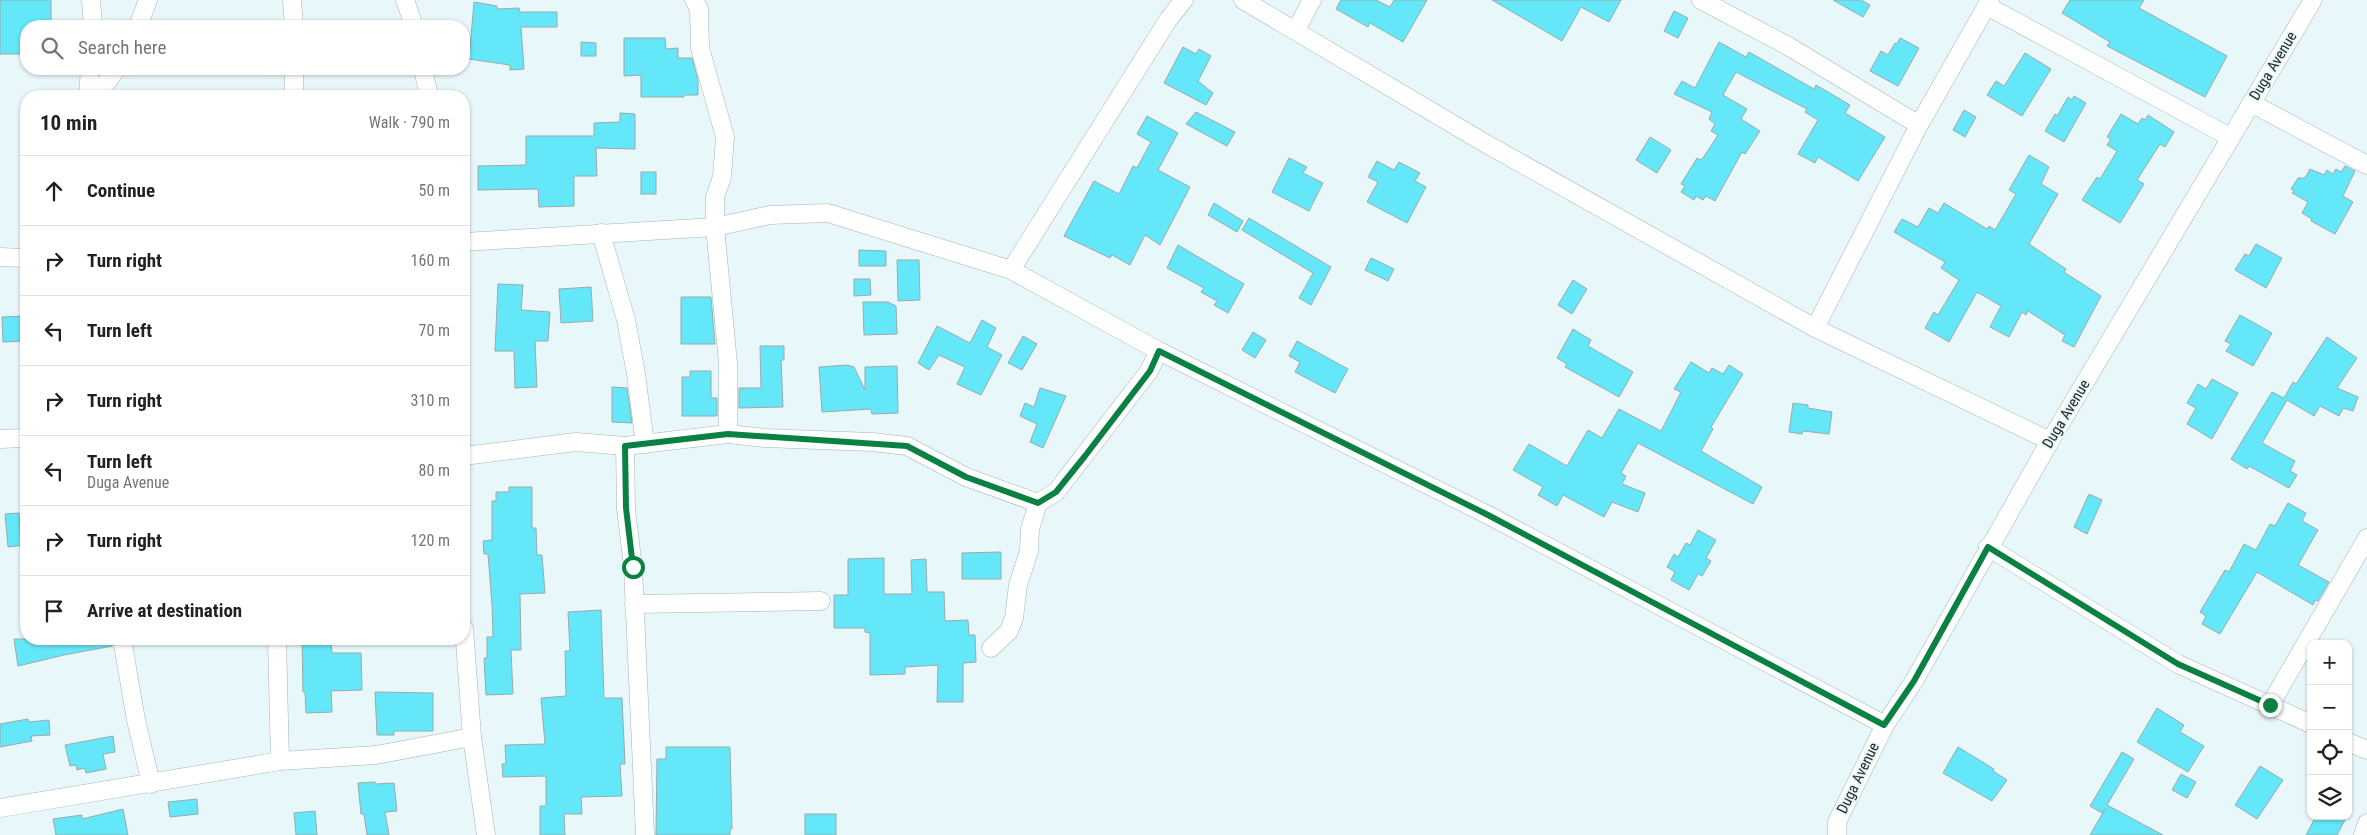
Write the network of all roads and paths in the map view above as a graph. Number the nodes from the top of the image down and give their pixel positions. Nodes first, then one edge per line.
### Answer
1 (91, 0) edge
2 (148, 0) edge
3 (292, 0) edge
4 (405, 0) edge
5 (694, 0) edge
6 (1184, 0) edge
7 (1243, 0) edge
8 (1312, 0) edge
9 (1701, 0) edge
10 (2313, 0) edge
11 (1989, 3) edge
12 (93, 20) edge
13 (140, 20) edge
14 (294, 20) edge
15 (412, 20) edge
16 (1296, 30) junction
17 (90, 75) edge
18 (112, 75) edge
19 (294, 75) edge
20 (424, 75) edge
21 (88, 90) edge
22 (96, 90) edge
23 (294, 90) edge
24 (428, 90) edge
25 (2251, 103) junction
26 (1919, 126) junction
27 (2230, 137) junction
28 (2367, 165) edge
29 (715, 227) junction
30 (601, 233) junction
31 (470, 242) edge
32 (0, 257) edge
33 (20, 258) edge
34 (1010, 270) junction
35 (1815, 328) junction
36 (1159, 351) junction
37 (728, 434) junction
38 (20, 438) edge
39 (0, 440) edge
40 (2050, 441) junction
41 (645, 444) junction
42 (625, 446) junction
43 (470, 455) edge
44 (1038, 503) junction
45 (2367, 538) edge
46 (1988, 547) junction
47 (821, 601) dead end
48 (634, 604) junction
49 (123, 645) edge
50 (277, 645) edge
51 (465, 645) edge
52 (991, 648) dead end
53 (2270, 705) junction
54 (2307, 722) edge
55 (1884, 725) junction
56 (472, 737) junction
57 (2352, 744) edge
58 (2367, 750) edge
59 (280, 761) junction
60 (150, 784) junction
61 (0, 808) edge
62 (2367, 823) edge
63 (486, 835) edge
64 (645, 835) edge
65 (1837, 835) edge
66 (2363, 835) edge

1 - 12 street
2 - 13 street
3 - 14 street
4 - 15 street
5 - 29 street
6 - 34 street
7 - 16 street
8 - 16 street
9 - 26 street
10 - 25 street, Duga Avenue
11 - 26 street
11 - 27 street
16 - 35 street
17 - 21 street
18 - 22 street
19 - 23 street
20 - 24 street
25 - 27 street, Duga Avenue
25 - 28 street
26 - 35 street
27 - 40 street, Duga Avenue
29 - 30 street
29 - 34 street
29 - 37 street
30 - 31 street
30 - 41 street
32 - 33 street
34 - 36 street
35 - 40 street
36 - 44 street
36 - 55 street
37 - 41 street
37 - 44 street
38 - 39 street
40 - 46 street, Duga Avenue
41 - 42 street
42 - 43 street
42 - 48 street
44 - 52 street
45 - 53 street
46 - 53 street
46 - 55 street, Duga Avenue
47 - 48 street
48 - 64 street
49 - 60 street
50 - 59 street
51 - 56 street
53 - 54 street
55 - 65 street, Duga Avenue
56 - 59 street
56 - 63 street
57 - 58 street
59 - 60 street
60 - 61 street
62 - 66 street

